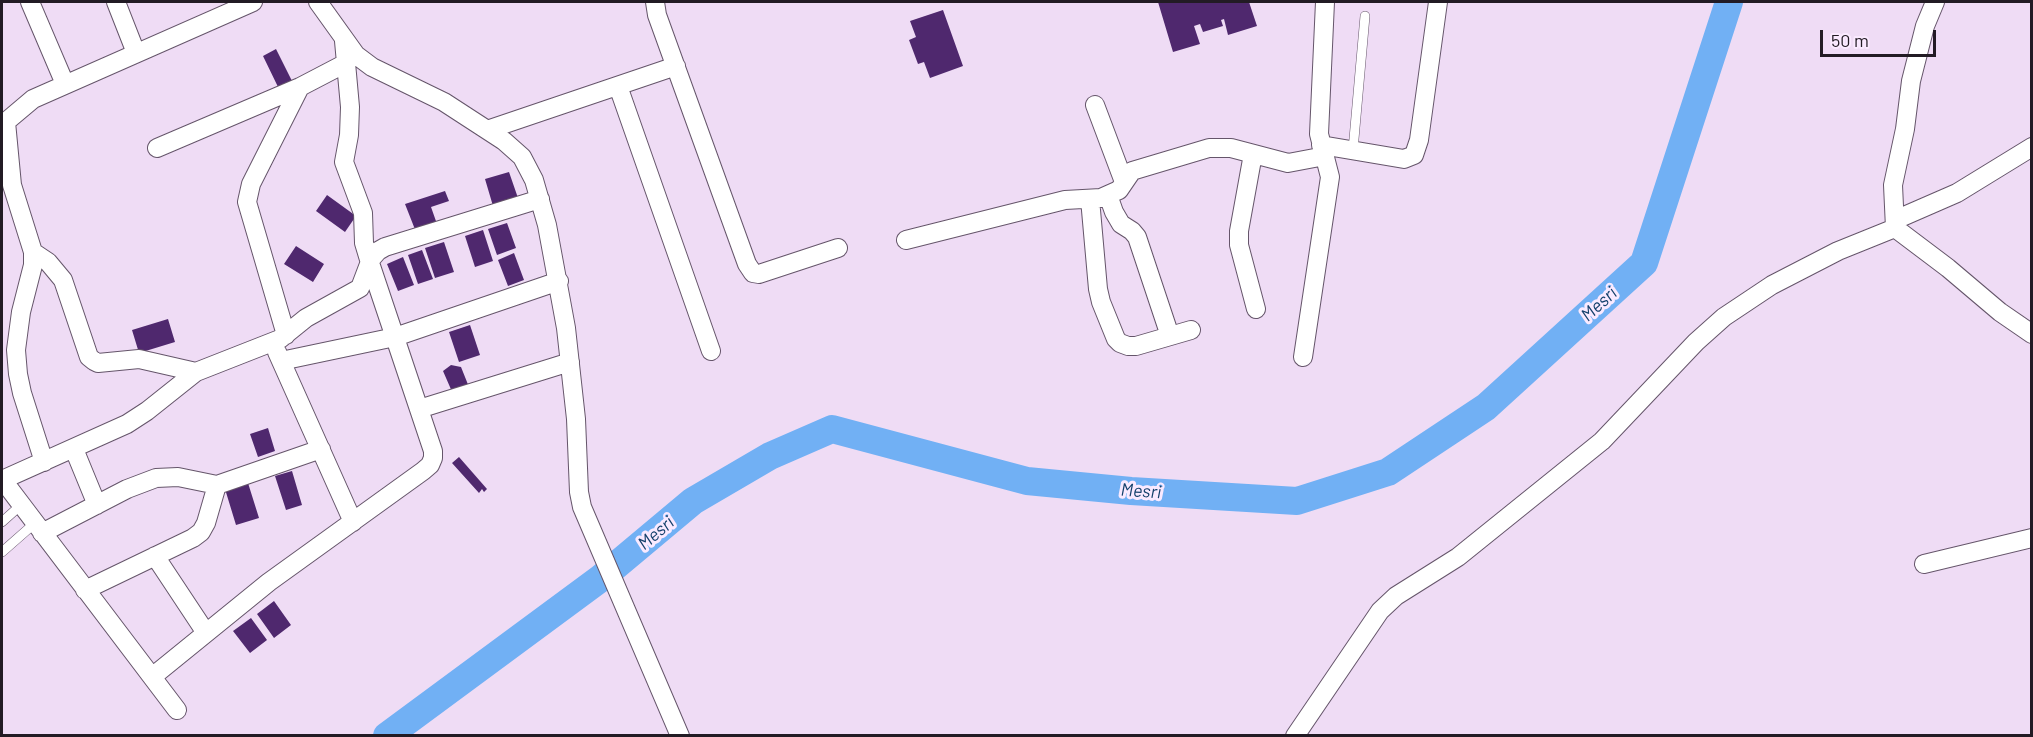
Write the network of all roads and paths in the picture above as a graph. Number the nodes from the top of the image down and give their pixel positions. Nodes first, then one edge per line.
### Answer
1 (30, 2) edge
2 (116, 2) edge
3 (253, 2) edge
4 (318, 2) edge
5 (655, 2) edge
6 (1325, 2) edge
7 (1438, 2) edge
8 (1935, 2) edge
9 (218, 9) edge
10 (1365, 16) dead end
11 (344, 41) junction
12 (136, 53) junction
13 (346, 63) junction
14 (676, 66) junction
15 (65, 84) junction
16 (618, 86) junction
17 (300, 87) junction
18 (1095, 105) dead end
19 (4, 124) edge
20 (487, 130) junction
21 (2031, 147) edge
22 (157, 148) dead end
23 (1353, 150) junction
24 (1323, 151) junction
25 (1253, 154) junction
26 (1124, 182) junction
27 (1108, 195) junction
28 (540, 199) junction
29 (1090, 199) junction
30 (1895, 224) junction
31 (906, 240) dead end
32 (838, 248) dead end
33 (33, 252) junction
34 (370, 263) junction
35 (559, 281) junction
36 (1256, 309) dead end
37 (1191, 330) dead end
38 (2031, 334) edge
39 (1170, 336) junction
40 (395, 337) junction
41 (279, 339) junction
42 (711, 351) dead end
43 (1303, 357) dead end
44 (281, 362) junction
45 (570, 362) junction
46 (196, 372) junction
47 (419, 409) junction
48 (74, 449) junction
49 (321, 449) junction
50 (44, 462) junction
51 (2, 480) edge
52 (217, 485) junction
53 (21, 505) junction
54 (97, 505) junction
55 (2, 522) edge
56 (353, 522) junction
57 (39, 528) junction
58 (2031, 538) edge
59 (2, 552) edge
60 (155, 556) junction
61 (1924, 564) dead end
62 (86, 590) junction
63 (206, 633) junction
64 (152, 677) junction
65 (177, 710) dead end
66 (678, 730) edge
67 (1294, 735) edge

1 - 15 street
2 - 12 street
3 - 9 street
4 - 11 street
5 - 14 street
6 - 24 street
7 - 23 street
8 - 30 street
9 - 12 street
10 - 23 lane
11 - 13 street
11 - 20 street
12 - 15 street
13 - 17 street
13 - 34 street
14 - 16 street
14 - 32 street
15 - 19 street
16 - 20 street
16 - 42 street
17 - 22 street
17 - 41 street
18 - 26 street
19 - 33 street
20 - 28 street
21 - 30 street
23 - 24 street
24 - 25 street
24 - 43 street
25 - 26 street
25 - 36 street
26 - 27 street
27 - 29 street
27 - 39 street
28 - 34 street
28 - 35 street
29 - 31 street
29 - 39 street
30 - 38 street
30 - 67 street
33 - 46 street
33 - 50 street
34 - 40 street
34 - 41 street
35 - 40 street
35 - 45 street
37 - 39 street
40 - 44 street
40 - 47 street
41 - 44 street
41 - 46 street
44 - 49 street
45 - 47 street
45 - 66 street
46 - 48 street
47 - 56 street
48 - 50 street
48 - 54 street
49 - 52 street
49 - 56 street
50 - 51 street
51 - 53 street
52 - 54 street
52 - 60 street
53 - 55 lane
53 - 57 street
54 - 57 street
56 - 63 street
57 - 59 lane
57 - 62 street
58 - 61 street
60 - 62 street
60 - 63 street
62 - 64 street
63 - 64 street
64 - 65 street

